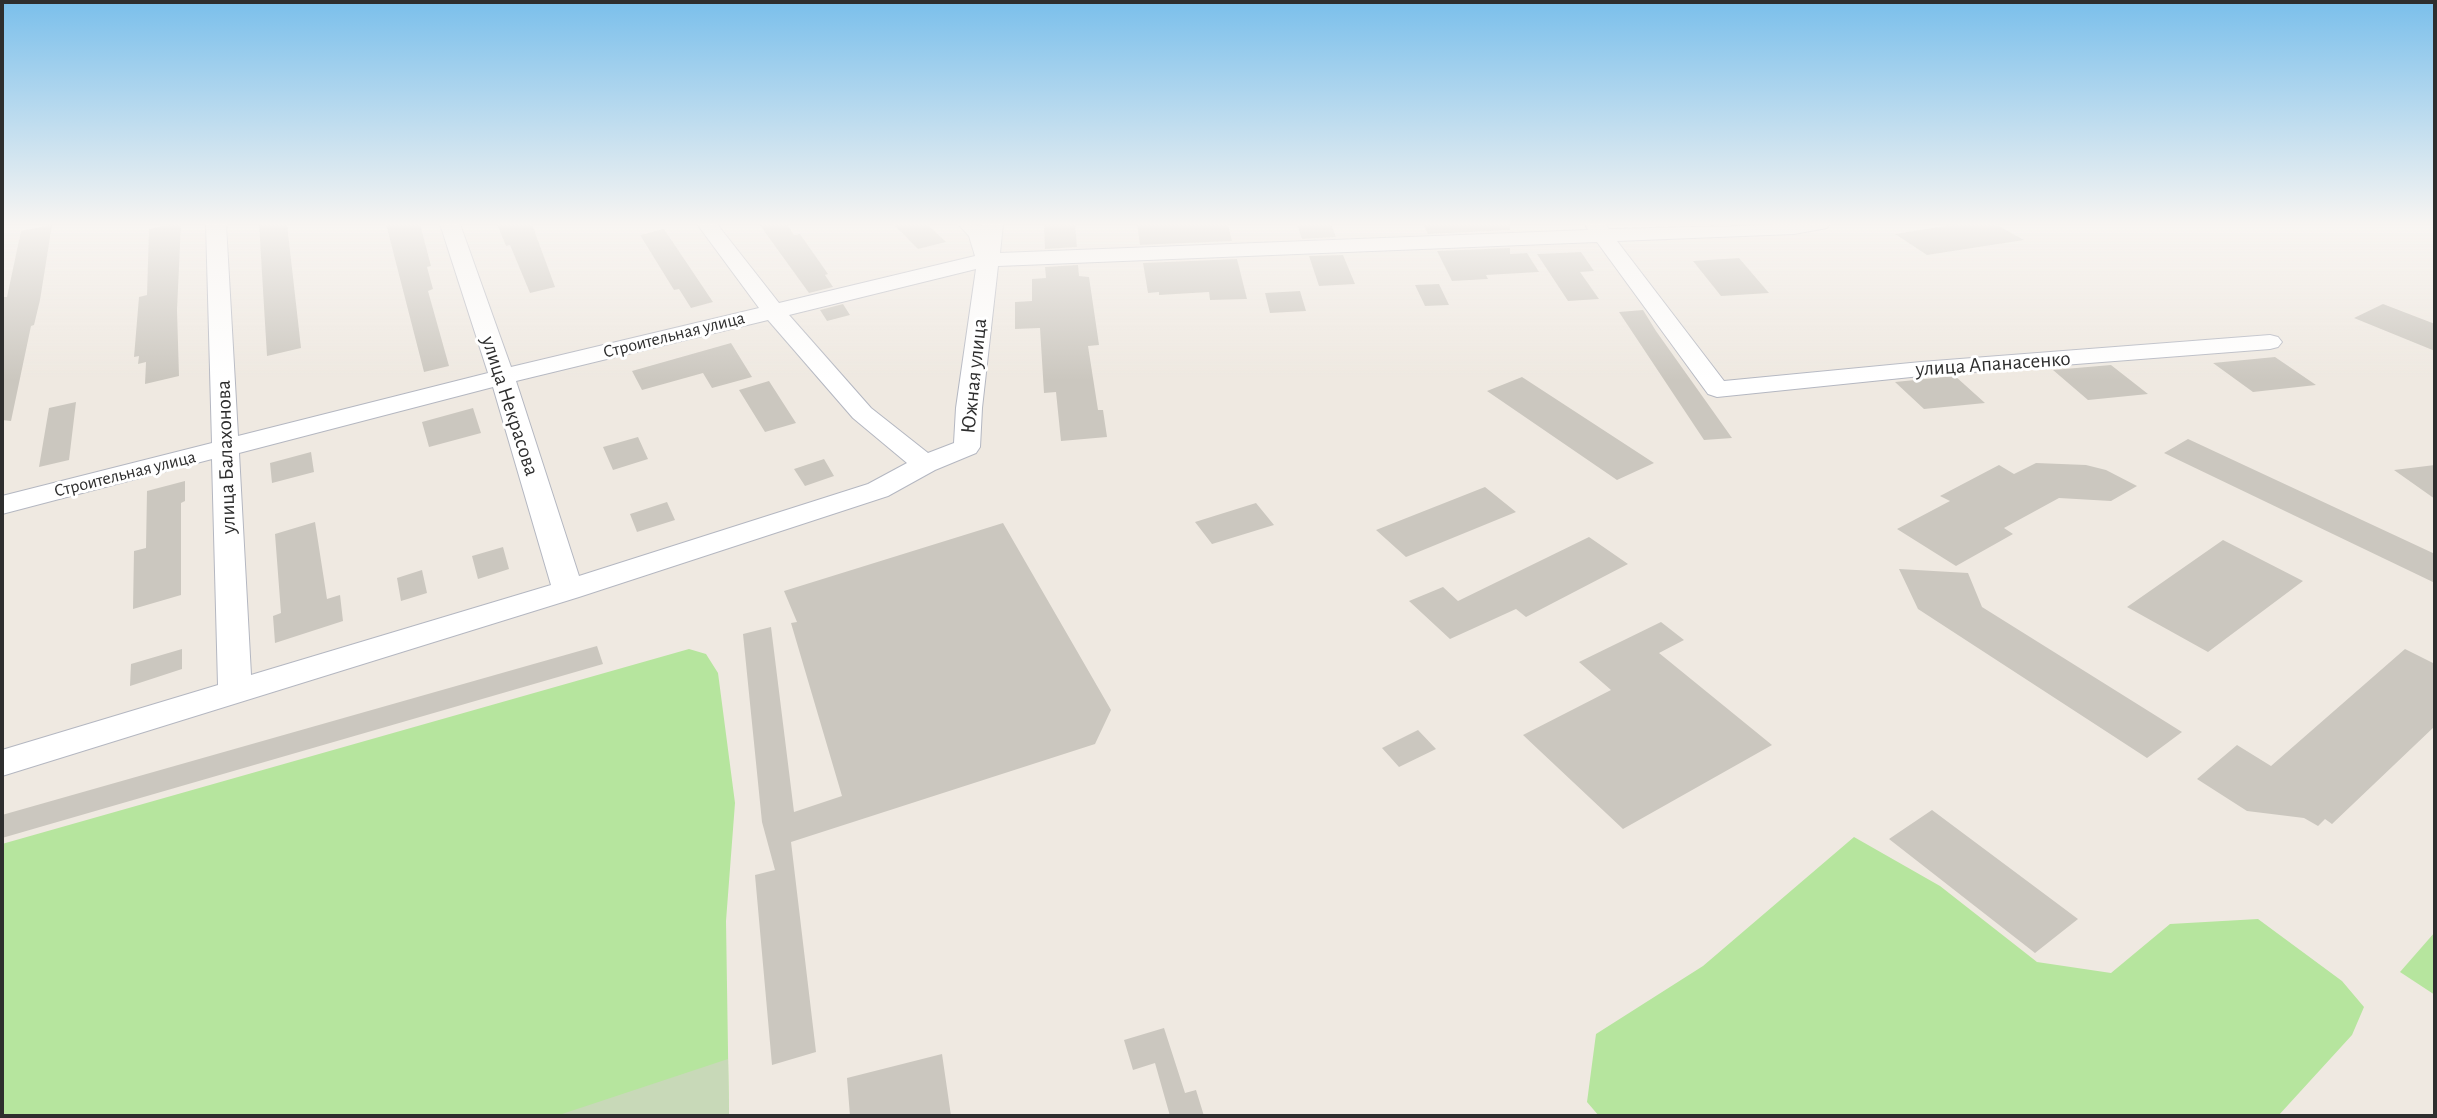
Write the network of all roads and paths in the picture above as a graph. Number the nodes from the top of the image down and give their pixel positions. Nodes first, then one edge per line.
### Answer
1 (218, 276) edge
2 (468, 276) edge
3 (746, 276) edge
4 (917, 276) edge
5 (985, 276) edge
6 (1633, 276) edge
7 (772, 310) junction
8 (2270, 342) dead end
9 (502, 377) junction
10 (226, 449) junction
11 (925, 464) junction
12 (2, 505) edge
13 (568, 590) junction
14 (235, 691) junction
15 (2, 763) edge

1 - 10 street, улица Балахонова
2 - 9 street, улица Некрасова
3 - 7 street
4 - 7 street, Строительная улица
5 - 11 street, Южная улица
6 - 8 street, улица Апанасенко
7 - 9 street, Строительная улица
7 - 11 street
9 - 10 street, Строительная улица
9 - 13 street, улица Некрасова
10 - 12 street, Строительная улица
10 - 14 street, улица Балахонова
11 - 13 street
13 - 14 street
14 - 15 street

